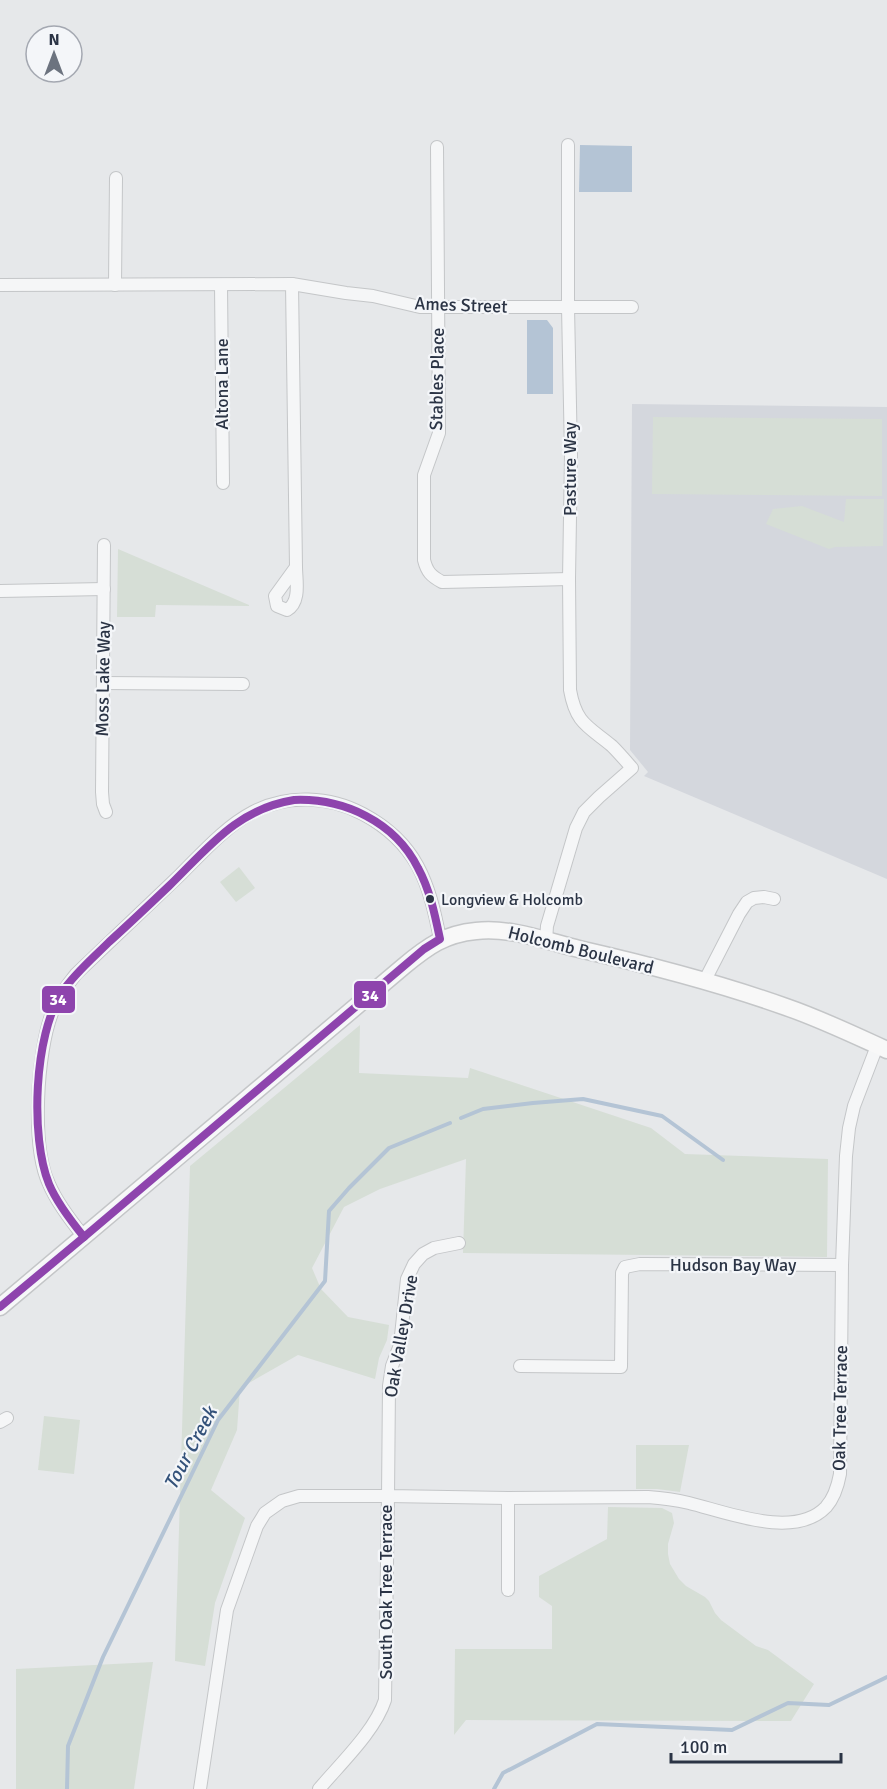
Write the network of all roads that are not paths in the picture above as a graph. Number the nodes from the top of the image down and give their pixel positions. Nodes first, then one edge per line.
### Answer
1 (568, 145) dead end
2 (437, 147) dead end
3 (116, 178) dead end
4 (292, 284) junction
5 (0, 285) edge
6 (116, 285) junction
7 (221, 285) junction
8 (437, 307) junction
9 (568, 307) junction
10 (632, 307) dead end
11 (222, 483) dead end
12 (104, 545) dead end
13 (296, 567) dead end
14 (569, 579) junction
15 (104, 589) junction
16 (0, 591) edge
17 (103, 683) junction
18 (243, 684) dead end
19 (106, 812) dead end
20 (774, 899) dead end
21 (440, 939) junction
22 (546, 941) junction
23 (704, 982) junction
24 (882, 1048) edge
25 (84, 1237) junction
26 (459, 1243) dead end
27 (842, 1265) junction
28 (0, 1307) edge
29 (520, 1366) dead end
30 (388, 1496) junction
31 (508, 1498) junction
32 (508, 1590) dead end
33 (200, 1789) edge
34 (319, 1789) edge

1 - 9 street, Pasture Way
2 - 8 street, Stables Place
3 - 6 street
4 - 7 street, Ames Street
4 - 8 street, Ames Street
4 - 13 street
5 - 6 street, Ames Street
6 - 7 street, Ames Street
7 - 11 street, Altona Lane
8 - 9 street, Ames Street
8 - 14 street, Stables Place
9 - 10 street, Ames Street
9 - 14 street, Pasture Way
12 - 15 street, Moss Lake Way
14 - 22 street, Pasture Way
15 - 16 street
15 - 17 street, Moss Lake Way
17 - 18 street
17 - 19 street, Moss Lake Way
20 - 23 street
21 - 22 street, Holcomb Boulevard
21 - 25 street, Holcomb Boulevard
21 - 25 street
22 - 23 street, Holcomb Boulevard
23 - 24 street, Holcomb Boulevard
24 - 27 street, Oak Tree Terrace
25 - 28 street, Holcomb Boulevard
26 - 30 street, Oak Valley Drive
27 - 29 street, Hudson Bay Way
27 - 31 street, Oak Tree Terrace
30 - 31 street, Oak Tree Terrace
30 - 33 street, South Oak Tree Terrace
30 - 34 street, South Oak Tree Terrace
31 - 32 street

